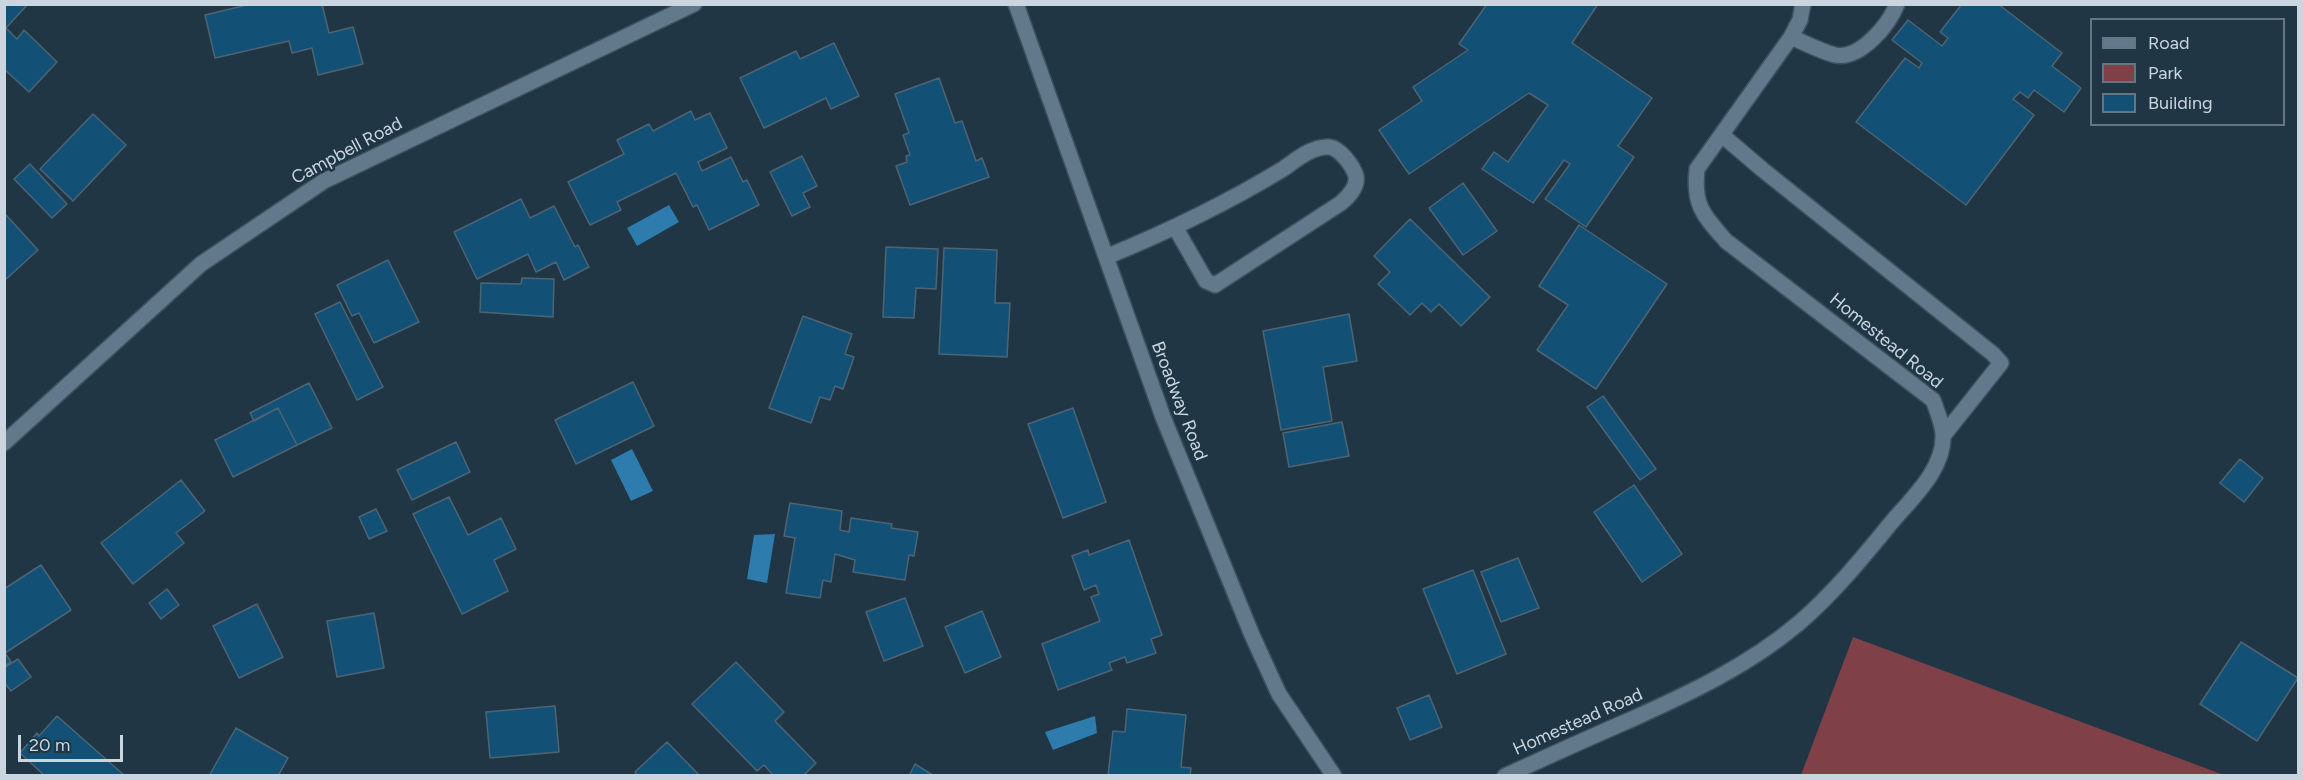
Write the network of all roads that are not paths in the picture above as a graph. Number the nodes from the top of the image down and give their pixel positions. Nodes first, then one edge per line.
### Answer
1 (694, 4) edge
2 (1007, 4) edge
3 (1016, 4) edge
4 (1803, 4) edge
5 (1897, 4) edge
6 (1023, 24) junction
7 (1791, 37) junction
8 (1722, 135) junction
9 (1175, 227) junction
10 (1106, 257) junction
11 (1943, 436) junction
12 (4, 443) edge
13 (1334, 776) edge
14 (1505, 776) edge

1 - 12 street, Campbell Road
2 - 6 street, Broadway Road
3 - 6 street, Broadway Road
4 - 7 street, Homestead Road
5 - 7 street
6 - 10 street, Broadway Road
7 - 8 street, Homestead Road
8 - 11 street, Homestead Road
8 - 11 street
9 - 9 street
9 - 10 street
10 - 13 street, Broadway Road
11 - 14 street, Homestead Road

